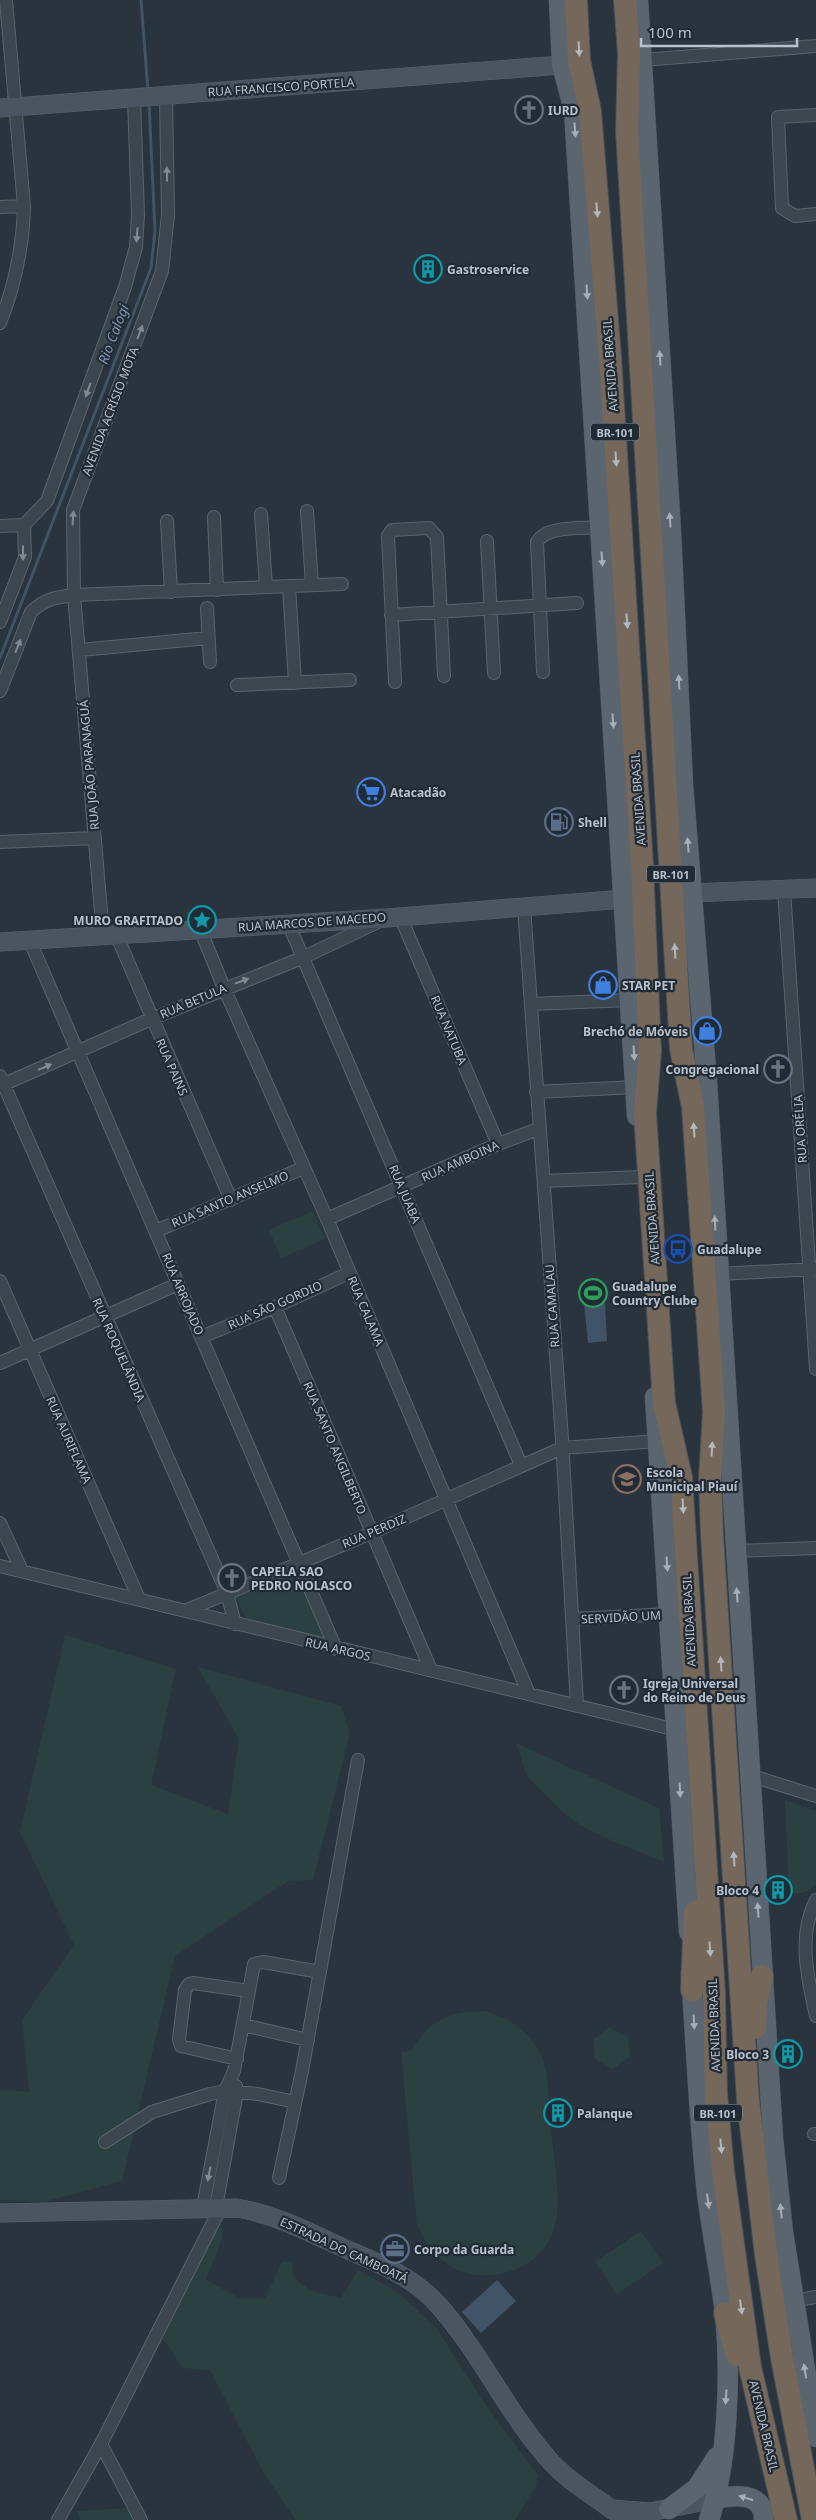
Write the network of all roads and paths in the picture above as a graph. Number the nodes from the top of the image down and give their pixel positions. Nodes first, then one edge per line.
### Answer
1 (6, 0) edge
2 (559, 0) edge
3 (576, 0) edge
4 (626, 0) edge
5 (638, 0) edge
6 (816, 46) edge
7 (643, 60) junction
8 (562, 66) junction
9 (163, 96) junction
10 (136, 99) junction
11 (7, 108) edge
12 (816, 115) edge
13 (24, 206) junction
14 (0, 208) edge
15 (816, 214) edge
16 (4, 304) edge
17 (0, 323) edge
18 (308, 511) dead end
19 (261, 514) dead end
20 (214, 517) dead end
21 (167, 521) dead end
22 (24, 525) junction
23 (0, 526) edge
24 (600, 527) junction
25 (487, 541) dead end
26 (342, 584) dead end
27 (312, 585) junction
28 (289, 586) junction
29 (266, 587) junction
30 (217, 590) junction
31 (171, 592) junction
32 (74, 595) junction
33 (577, 603) dead end
34 (539, 606) junction
35 (206, 608) dead end
36 (491, 610) junction
37 (441, 612) junction
38 (391, 615) junction
39 (0, 622) edge
40 (208, 638) junction
41 (80, 650) junction
42 (210, 662) dead end
43 (543, 672) dead end
44 (494, 673) dead end
45 (444, 676) dead end
46 (350, 680) dead end
47 (395, 682) dead end
48 (295, 683) junction
49 (236, 685) dead end
50 (0, 691) edge
51 (95, 838) junction
52 (0, 842) edge
53 (816, 888) edge
54 (784, 890) junction
55 (692, 893) junction
56 (624, 899) junction
57 (524, 907) junction
58 (394, 917) junction
59 (288, 924) junction
60 (200, 929) junction
61 (109, 935) junction
62 (29, 940) junction
63 (0, 942) edge
64 (302, 958) junction
65 (224, 988) junction
66 (630, 1000) junction
67 (531, 1004) junction
68 (151, 1019) junction
69 (78, 1053) junction
70 (1, 1082) edge
71 (636, 1087) junction
72 (536, 1092) junction
73 (538, 1129) junction
74 (498, 1144) junction
75 (303, 1168) junction
76 (641, 1177) junction
77 (544, 1182) junction
78 (401, 1187) junction
79 (231, 1200) junction
80 (327, 1219) junction
81 (156, 1231) junction
82 (812, 1269) edge
83 (349, 1272) junction
84 (717, 1274) junction
85 (0, 1281) edge
86 (178, 1284) junction
87 (275, 1307) junction
88 (104, 1318) junction
89 (201, 1337) junction
90 (31, 1351) junction
91 (0, 1363) edge
92 (816, 1369) edge
93 (658, 1441) junction
94 (562, 1448) junction
95 (521, 1465) junction
96 (446, 1500) junction
97 (0, 1523) edge
98 (371, 1533) junction
99 (816, 1548) edge
100 (734, 1551) junction
101 (298, 1564) junction
102 (0, 1566) edge
103 (22, 1571) junction
104 (227, 1593) junction
105 (139, 1599) junction
106 (185, 1611) junction
107 (670, 1614) junction
108 (572, 1619) junction
109 (235, 1624) junction
110 (336, 1649) junction
111 (432, 1670) junction
112 (529, 1694) junction
113 (577, 1706) junction
114 (677, 1730) junction
115 (358, 1760) dead end
116 (749, 1776) junction
117 (700, 1794) junction
118 (816, 1796) edge
119 (815, 1907) edge
120 (320, 1972) junction
121 (762, 1976) junction
122 (692, 1990) junction
123 (249, 1991) junction
124 (816, 2016) edge
125 (243, 2025) junction
126 (308, 2040) junction
127 (236, 2065) junction
128 (231, 2092) junction
129 (295, 2102) junction
130 (105, 2142) dead end
131 (279, 2178) dead end
132 (759, 2187) junction
133 (213, 2207) junction
134 (0, 2213) edge
135 (816, 2298) edge
136 (793, 2301) junction
137 (725, 2313) junction
138 (782, 2358) junction
139 (816, 2436) edge
140 (100, 2444) junction
141 (723, 2444) junction
142 (776, 2478) junction
143 (816, 2480) edge
144 (715, 2499) junction
145 (669, 2509) junction
146 (619, 2514) edge
147 (58, 2520) edge
148 (141, 2520) edge
149 (709, 2520) edge
150 (764, 2520) edge
151 (786, 2520) edge
152 (813, 2520) edge

1 - 11 street
2 - 8 main road, AVENIDA BRASIL
3 -> 117 highway, AVENIDA BRASIL / BR-101
132 -> 4 highway, BR-101
5 - 7 main road
6 - 7 street
55 -> 7 main road
8 - 9 main road, RUA FRANCISCO PORTELA
8 -> 24 main road, AVENIDA BRASIL
9 - 10 main road, RUA FRANCISCO PORTELA
32 -> 9 street, AVENIDA ACRÍSIO MOTA
10 - 11 main road, RUA FRANCISCO PORTELA
10 -> 22 street
11 - 13 street
12 - 15 street
13 - 14 street
13 - 16 street
16 - 17 street
18 - 27 street
19 - 29 street
20 - 30 street
21 - 31 street
22 - 23 street
22 -> 39 street
24 - 34 street
24 -> 56 main road, AVENIDA BRASIL
25 - 36 street
26 - 27 street
27 - 28 street
28 - 29 street
28 - 48 street
29 - 30 street
30 - 31 street
31 - 32 street
32 - 41 street, RUA JOÃO PARANAGUÁ
50 -> 32 street
33 - 34 street
34 - 36 street
34 - 43 street
35 - 40 street
36 - 37 street
36 - 44 street
37 - 38 street
37 - 38 street
37 - 45 street
38 - 47 street
40 - 41 street
40 - 42 street
41 - 51 street, RUA JOÃO PARANAGUÁ
46 - 48 street
48 - 49 street
51 - 52 street
51 - 61 street, RUA JOÃO PARANAGUÁ
53 - 54 main road
54 - 55 main road
54 - 82 street, RUA ORÉLIA
84 -> 55 main road
56 - 57 main road, RUA MARCOS DE MACEDO
56 - 66 main road, AVENIDA BRASIL
57 - 58 main road, RUA MARCOS DE MACEDO
57 - 67 street, RUA CAMALAU
58 - 59 main road, RUA MARCOS DE MACEDO
58 - 64 street, RUA BETULA
58 - 74 street, RUA NATUBA
59 - 60 main road, RUA MARCOS DE MACEDO
59 - 64 street, RUA JUABA
60 - 61 main road, RUA MARCOS DE MACEDO
60 - 65 street, RUA CALAMA
61 - 62 main road, RUA MARCOS DE MACEDO
61 - 68 street, RUA PAINS
62 - 63 main road, RUA MARCOS DE MACEDO
62 - 69 street, RUA ARROJADO
65 -> 64 street, RUA BETULA
64 - 78 street, RUA JUABA
65 - 68 street, RUA BETULA
65 - 75 street, RUA CALAMA
66 - 67 street
66 -> 71 main road, AVENIDA BRASIL
67 - 72 street, RUA CAMALAU
68 - 69 street, RUA BETULA
68 - 79 street, RUA PAINS
70 -> 69 street, RUA BETULA
69 - 81 street, RUA ARROJADO
70 - 88 street, RUA ROQUELÂNDIA
71 - 72 street
71 - 76 main road, AVENIDA BRASIL
72 - 73 street, RUA CAMALAU
73 - 74 street, RUA AMBOINA
73 - 77 street, RUA CAMALAU
74 - 78 street, RUA AMBOINA
75 - 79 street, RUA SANTO ANSELMO
75 - 80 street, RUA CALAMA
76 - 77 street
76 - 93 main road, AVENIDA BRASIL
77 - 94 street, RUA CAMALAU
78 - 80 street, RUA AMBOINA
78 - 95 street, RUA JUABA
79 - 81 street, RUA SANTO ANSELMO
80 - 83 street, RUA CALAMA
81 - 86 street, RUA ARROJADO
82 - 84 street
82 - 92 street, RUA ORÉLIA
83 - 87 street, RUA SÃO GORDIO
83 - 96 street, RUA CALAMA
84 - 100 main road
85 - 90 street, RUA AURIFLAMA
86 - 88 street
86 - 89 street, RUA ARROJADO
87 - 89 street, RUA SÃO GORDIO
87 - 98 street, RUA SANTO ANGILBERTO
88 - 90 street
88 - 104 street, RUA ROQUELÂNDIA
89 - 101 street, RUA ARROJADO
90 - 91 street
90 - 105 street, RUA AURIFLAMA
93 - 94 street, RUA PERDIZ
93 -> 107 main road, AVENIDA BRASIL
94 - 95 street, RUA PERDIZ
94 - 108 street, RUA CAMALAU
95 - 96 street, RUA PERDIZ
96 - 98 street, RUA PERDIZ
96 - 112 street, RUA CALAMA
97 - 103 street
98 - 101 street, RUA PERDIZ
98 - 111 street, RUA SANTO ANGILBERTO
99 - 100 street
116 -> 100 main road
101 - 104 street, RUA PERDIZ
101 - 110 street, RUA ARROJADO
102 - 103 street, RUA ARGOS
103 - 105 street, RUA ARGOS
104 - 106 street, RUA PERDIZ
104 - 109 street, RUA ROQUELÂNDIA
105 - 106 street, RUA ARGOS
106 - 109 street, RUA ARGOS
107 - 108 street, SERVIDÃO UM
107 - 114 main road, AVENIDA BRASIL
108 - 113 street, RUA CAMALAU
109 - 110 street, RUA ARGOS
110 - 111 street, RUA ARGOS
111 - 112 street, RUA ARGOS
112 - 113 street, RUA ARGOS
113 - 114 street, RUA ARGOS
114 -> 122 main road, AVENIDA BRASIL
115 - 120 street
116 - 118 street
121 -> 116 main road
117 - 122 highway
117 -> 142 highway, AVENIDA BRASIL / BR-101
119 - 124 street
120 - 123 street
120 - 126 street
121 - 132 highway
136 -> 121 main road
122 -> 137 main road, AVENIDA BRASIL
123 - 125 street
123 - 127 street
125 - 126 street
125 - 127 street
126 - 129 street
127 - 128 street
128 - 129 street
128 - 130 street
128 - 133 street
129 - 131 street
132 - 138 highway, BR-101
133 - 134 main road, ESTRADA DO CAMBOATÁ
133 - 140 street
133 - 146 main road, ESTRADA DO CAMBOATÁ
135 - 136 street
139 -> 136 main road
137 -> 141 main road
137 - 142 highway
138 - 143 highway
138 - 152 highway, BR-101
140 - 147 street
140 - 148 street
141 - 144 main road
141 - 145 main road
142 - 151 highway, AVENIDA BRASIL / BR-101
144 - 145 main road, ESTRADA DO CAMBOATÁ
144 - 149 main road
150 -> 144 main road
145 - 146 main road, ESTRADA DO CAMBOATÁ

